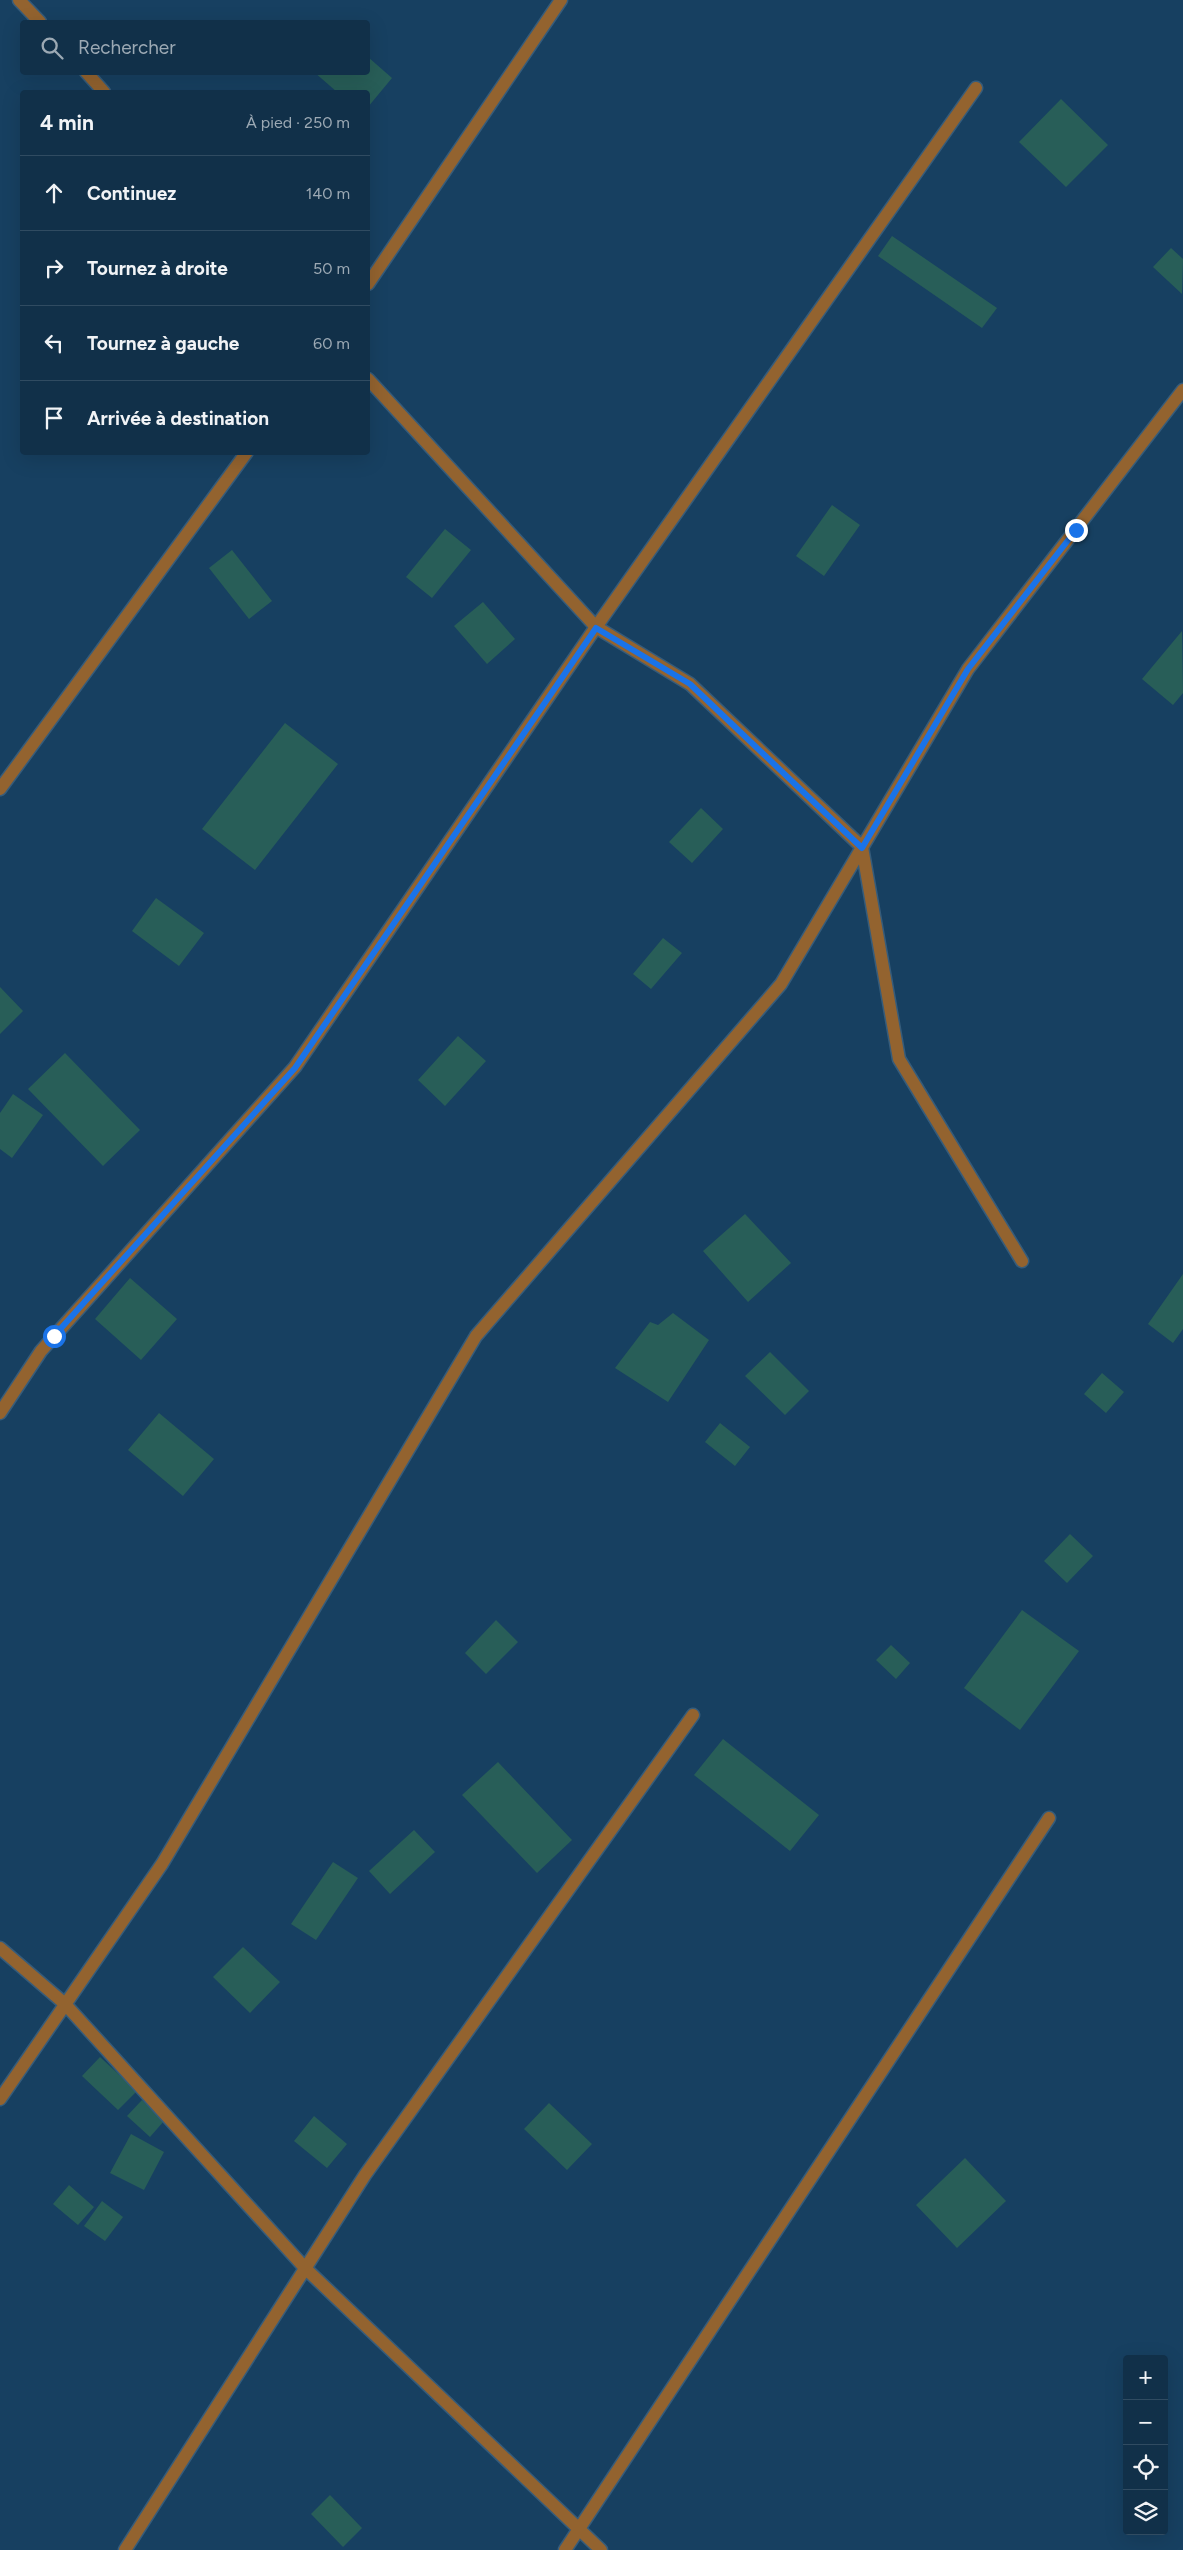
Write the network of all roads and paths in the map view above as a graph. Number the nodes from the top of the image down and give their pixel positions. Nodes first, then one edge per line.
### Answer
1 (19, 0) edge
2 (560, 0) edge
3 (38, 20) edge
4 (89, 75) edge
5 (976, 88) dead end
6 (102, 90) edge
7 (370, 281) edge
8 (370, 381) edge
9 (1183, 390) edge
10 (245, 455) edge
11 (596, 628) junction
12 (0, 790) edge
13 (862, 848) junction
14 (1022, 1260) dead end
15 (0, 1413) edge
16 (693, 1716) dead end
17 (1049, 1818) dead end
18 (0, 1948) edge
19 (65, 2004) junction
20 (0, 2099) edge
21 (305, 2268) junction
22 (580, 2530) junction
23 (125, 2550) edge
24 (565, 2550) edge
25 (601, 2550) edge

1 - 3 street
2 - 7 street
4 - 6 street
5 - 11 street
8 - 11 street
9 - 13 street
10 - 12 street
11 - 13 street
11 - 15 street
13 - 14 street
13 - 19 street
16 - 21 street
17 - 22 street
18 - 19 street
19 - 20 street
19 - 21 street
21 - 22 street
21 - 23 street
22 - 24 street
22 - 25 street

